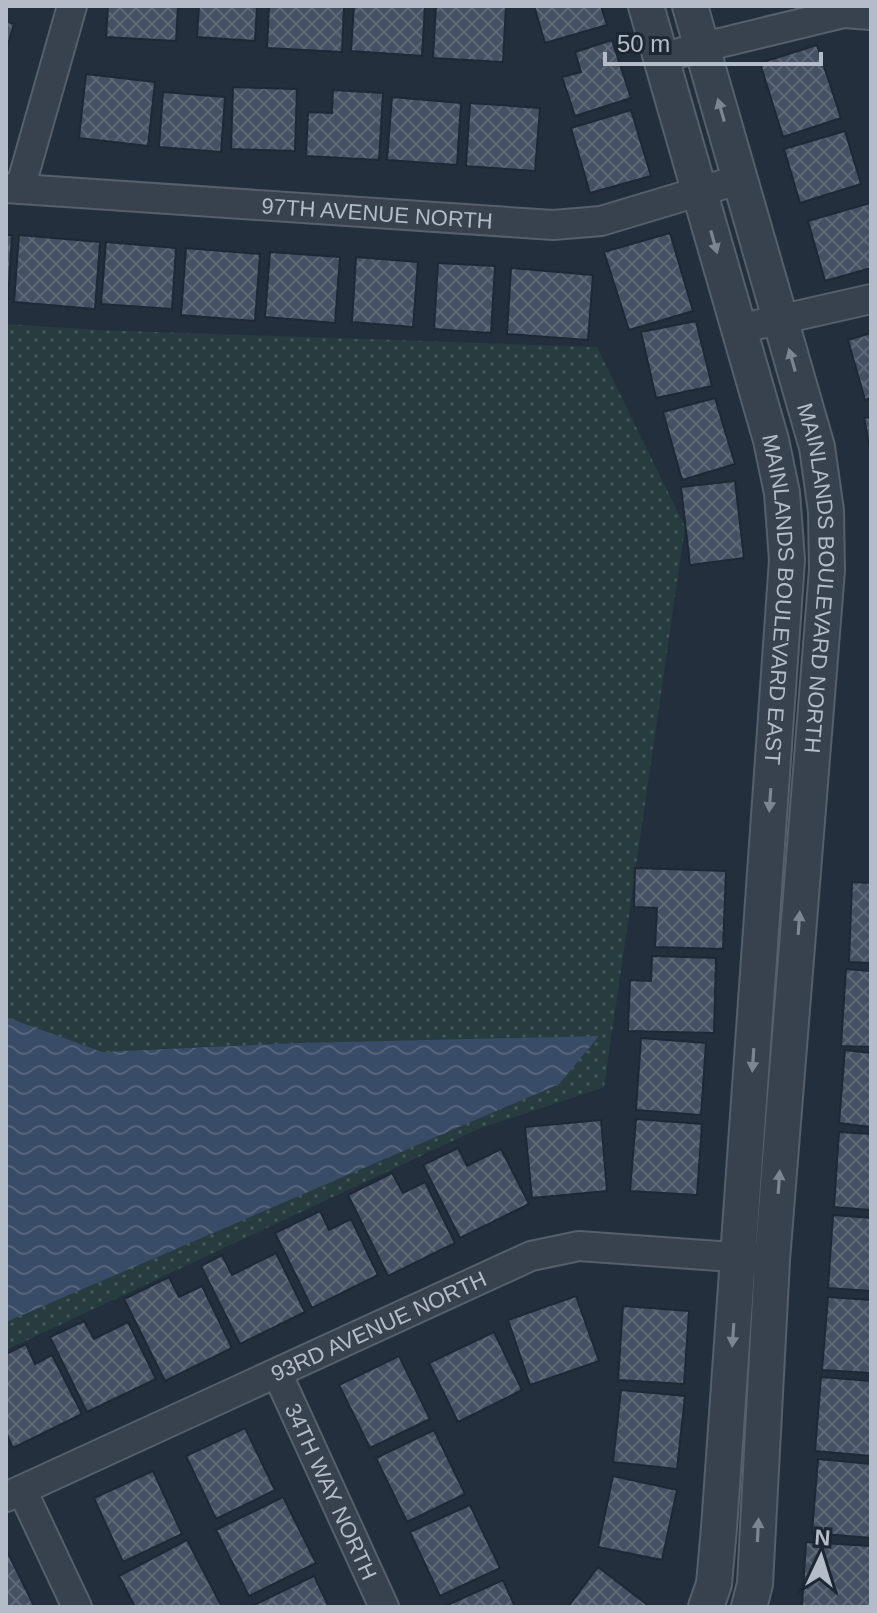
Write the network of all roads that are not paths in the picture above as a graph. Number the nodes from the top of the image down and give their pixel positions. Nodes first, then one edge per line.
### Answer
1 (72, 6) edge
2 (646, 6) edge
3 (690, 6) edge
4 (871, 15) edge
5 (703, 47) junction
6 (662, 57) junction
7 (741, 179) junction
8 (13, 188) edge
9 (700, 191) junction
10 (871, 299) edge
11 (781, 319) junction
12 (738, 329) junction
13 (756, 1259) junction
14 (278, 1375) junction
15 (14, 1493) edge
16 (77, 1607) edge
17 (384, 1607) edge
18 (706, 1607) edge
19 (749, 1607) edge

1 - 8 street
2 - 6 street, MAINLANDS BOULEVARD EAST
3 - 5 street, MAINLANDS BOULEVARD NORTH
4 - 5 street
5 - 6 street
7 -> 5 street, MAINLANDS BOULEVARD NORTH
6 - 9 street, MAINLANDS BOULEVARD EAST
7 - 9 street, 97TH AVENUE NORTH
7 - 11 street, MAINLANDS BOULEVARD NORTH
8 - 9 street, 97TH AVENUE NORTH
9 -> 12 street, MAINLANDS BOULEVARD EAST
10 - 11 street
11 - 12 street
13 -> 11 street, MAINLANDS BOULEVARD NORTH
12 -> 13 street, MAINLANDS BOULEVARD EAST
13 - 14 street, 93RD AVENUE NORTH
13 -> 18 street
19 -> 13 street
14 - 15 street, 93RD AVENUE NORTH
14 - 17 street, 34TH WAY NORTH
15 - 16 street

